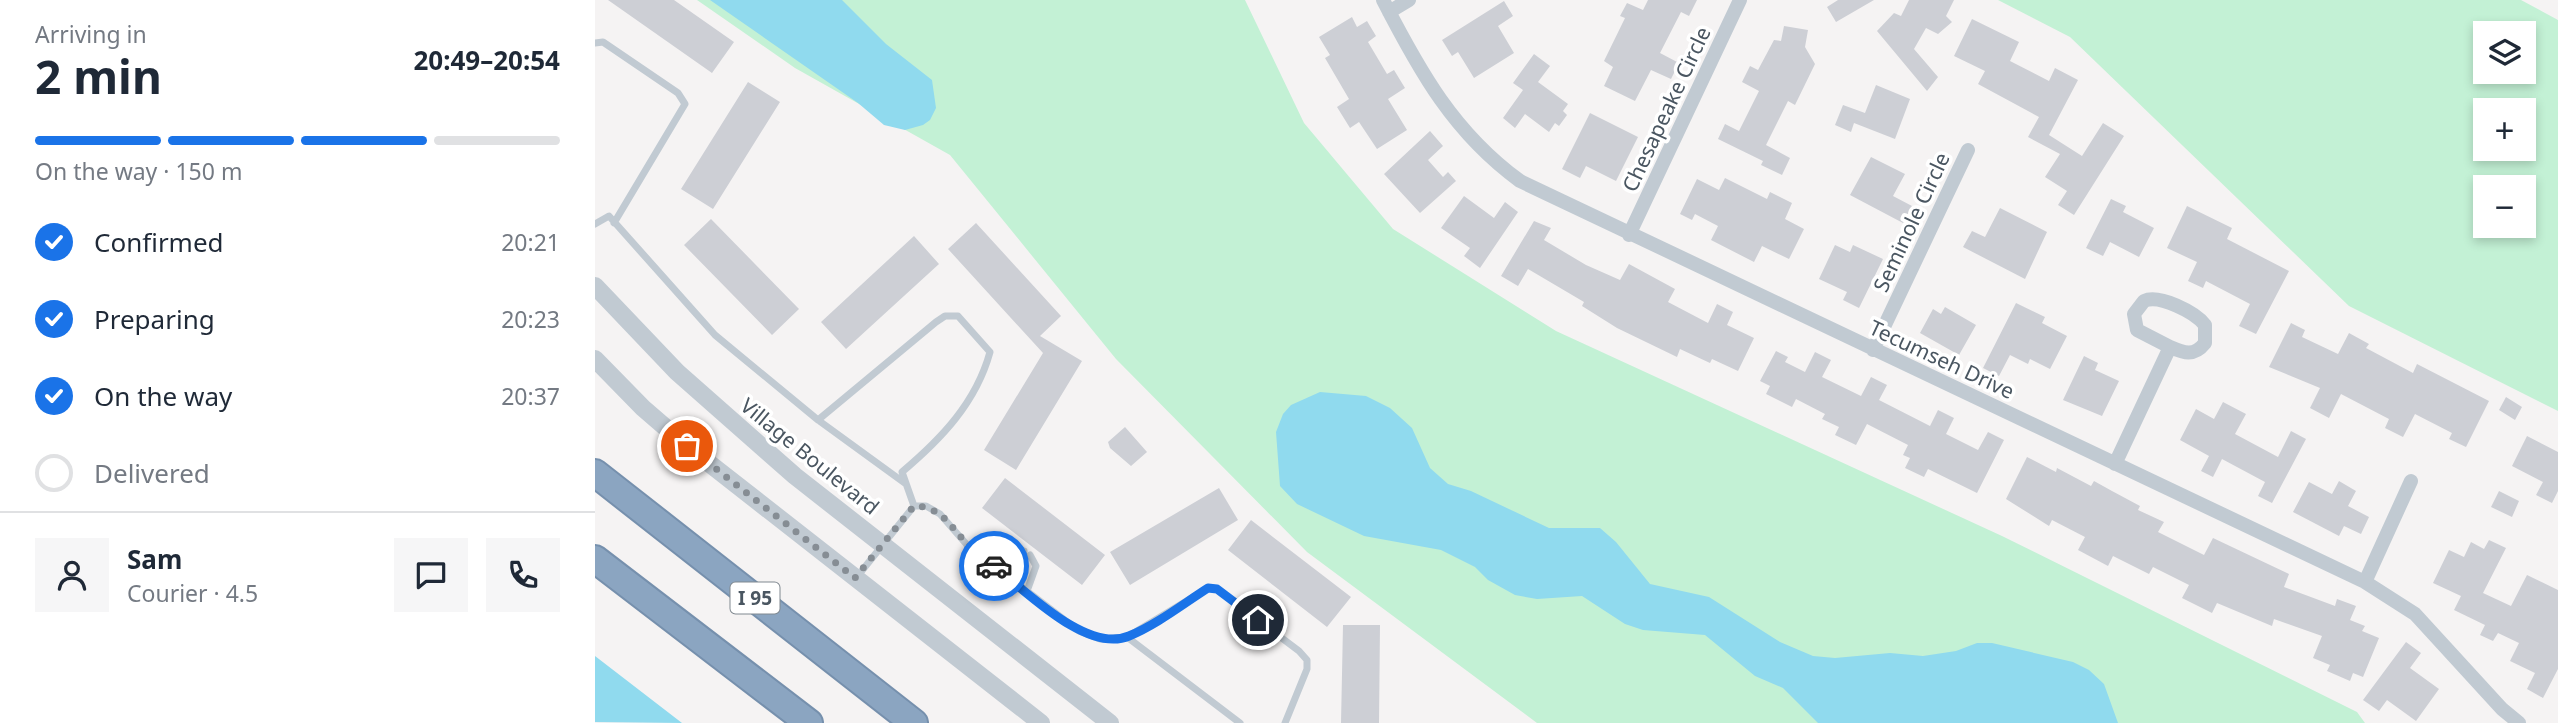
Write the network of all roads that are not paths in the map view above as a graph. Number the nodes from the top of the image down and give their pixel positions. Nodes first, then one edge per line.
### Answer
1 (1409, 0) edge
2 (1740, 0) edge
3 (1386, 6) edge
4 (595, 43) edge
5 (1968, 150) dead end
6 (595, 211) edge
7 (604, 219) junction
8 (614, 223) junction
9 (595, 224) edge
10 (1629, 235) junction
11 (595, 286) edge
12 (2170, 347) junction
13 (1873, 350) junction
14 (595, 359) edge
15 (818, 420) junction
16 (2115, 464) junction
17 (595, 473) edge
18 (2411, 481) dead end
19 (906, 484) junction
20 (914, 506) junction
21 (882, 545) junction
22 (595, 559) edge
23 (992, 564) junction
24 (855, 578) junction
25 (2365, 582) junction
26 (1027, 591) junction
27 (1127, 637) junction
28 (810, 723) edge
29 (914, 723) edge
30 (1041, 723) edge
31 (1110, 723) edge
32 (1240, 723) edge
33 (1285, 723) edge
34 (2519, 723) edge

1 - 3 street
2 - 10 street, Chesapeake Circle
3 - 10 street, Tecumseh Drive
4 - 8 lane
5 - 13 street, Seminole Circle
6 - 7 lane
7 - 8 lane
7 - 9 lane
8 - 15 lane
10 - 13 street, Tecumseh Drive
11 - 21 street, Village Boulevard
12 - 12 street
12 - 16 street
13 - 16 street, Tecumseh Drive
14 - 24 street
15 - 19 lane
15 - 19 lane
16 - 25 street, Tecumseh Drive
17 - 29 highway, I 95
18 - 25 street
19 - 20 lane
20 - 21 lane
20 - 23 lane
21 - 24 lane
21 - 31 street, Village Boulevard
22 - 28 highway
23 - 26 lane
23 - 26 lane
24 - 30 street
25 - 34 street, Tecumseh Drive
26 - 27 lane
27 - 32 lane
27 - 33 lane

